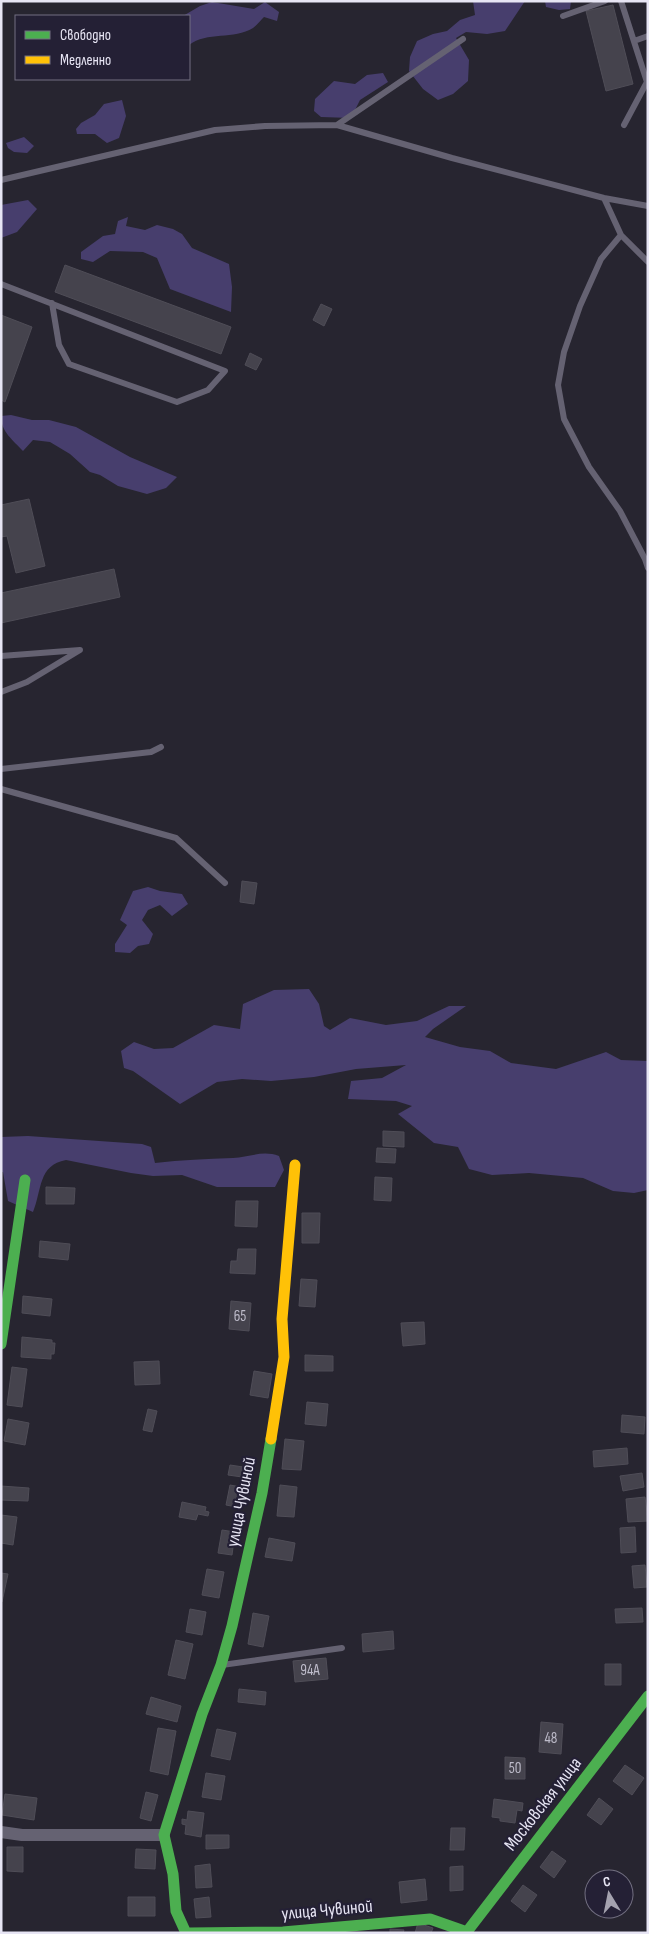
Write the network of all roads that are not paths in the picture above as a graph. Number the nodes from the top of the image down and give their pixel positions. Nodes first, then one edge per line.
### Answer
1 (605, 1) edge
2 (622, 1) edge
3 (563, 16) dead end
4 (648, 36) edge
5 (463, 39) dead end
6 (634, 41) junction
7 (337, 125) junction
8 (624, 125) dead end
9 (1, 180) edge
10 (604, 198) junction
11 (648, 206) edge
12 (621, 235) junction
13 (648, 262) edge
14 (1, 284) edge
15 (52, 304) junction
16 (648, 568) edge
17 (1, 656) edge
18 (1, 692) edge
19 (161, 747) dead end
20 (1, 769) edge
21 (1, 789) edge
22 (225, 884) dead end
23 (295, 1166) dead end
24 (25, 1180) dead end
25 (1, 1344) edge
26 (342, 1648) dead end
27 (220, 1665) junction
28 (648, 1696) edge
29 (1, 1832) edge
30 (164, 1835) junction
31 (466, 1932) edge
32 (187, 1933) edge

1 - 3 lane
2 - 6 lane
4 - 6 lane
5 - 7 lane
6 - 8 lane
7 - 9 lane
7 - 10 lane
10 - 11 lane
10 - 12 lane
12 - 13 lane
12 - 16 lane
14 - 15 lane
15 - 15 lane
17 - 18 lane
19 - 20 lane
21 - 22 lane
23 - 27 street, улица Чувиной
24 - 25 street
26 - 27 lane
27 - 30 street, улица Чувиной
28 - 31 street, Московская улица
29 - 30 street
30 - 32 street, улица Чувиной
31 - 32 street, улица Чувиной

